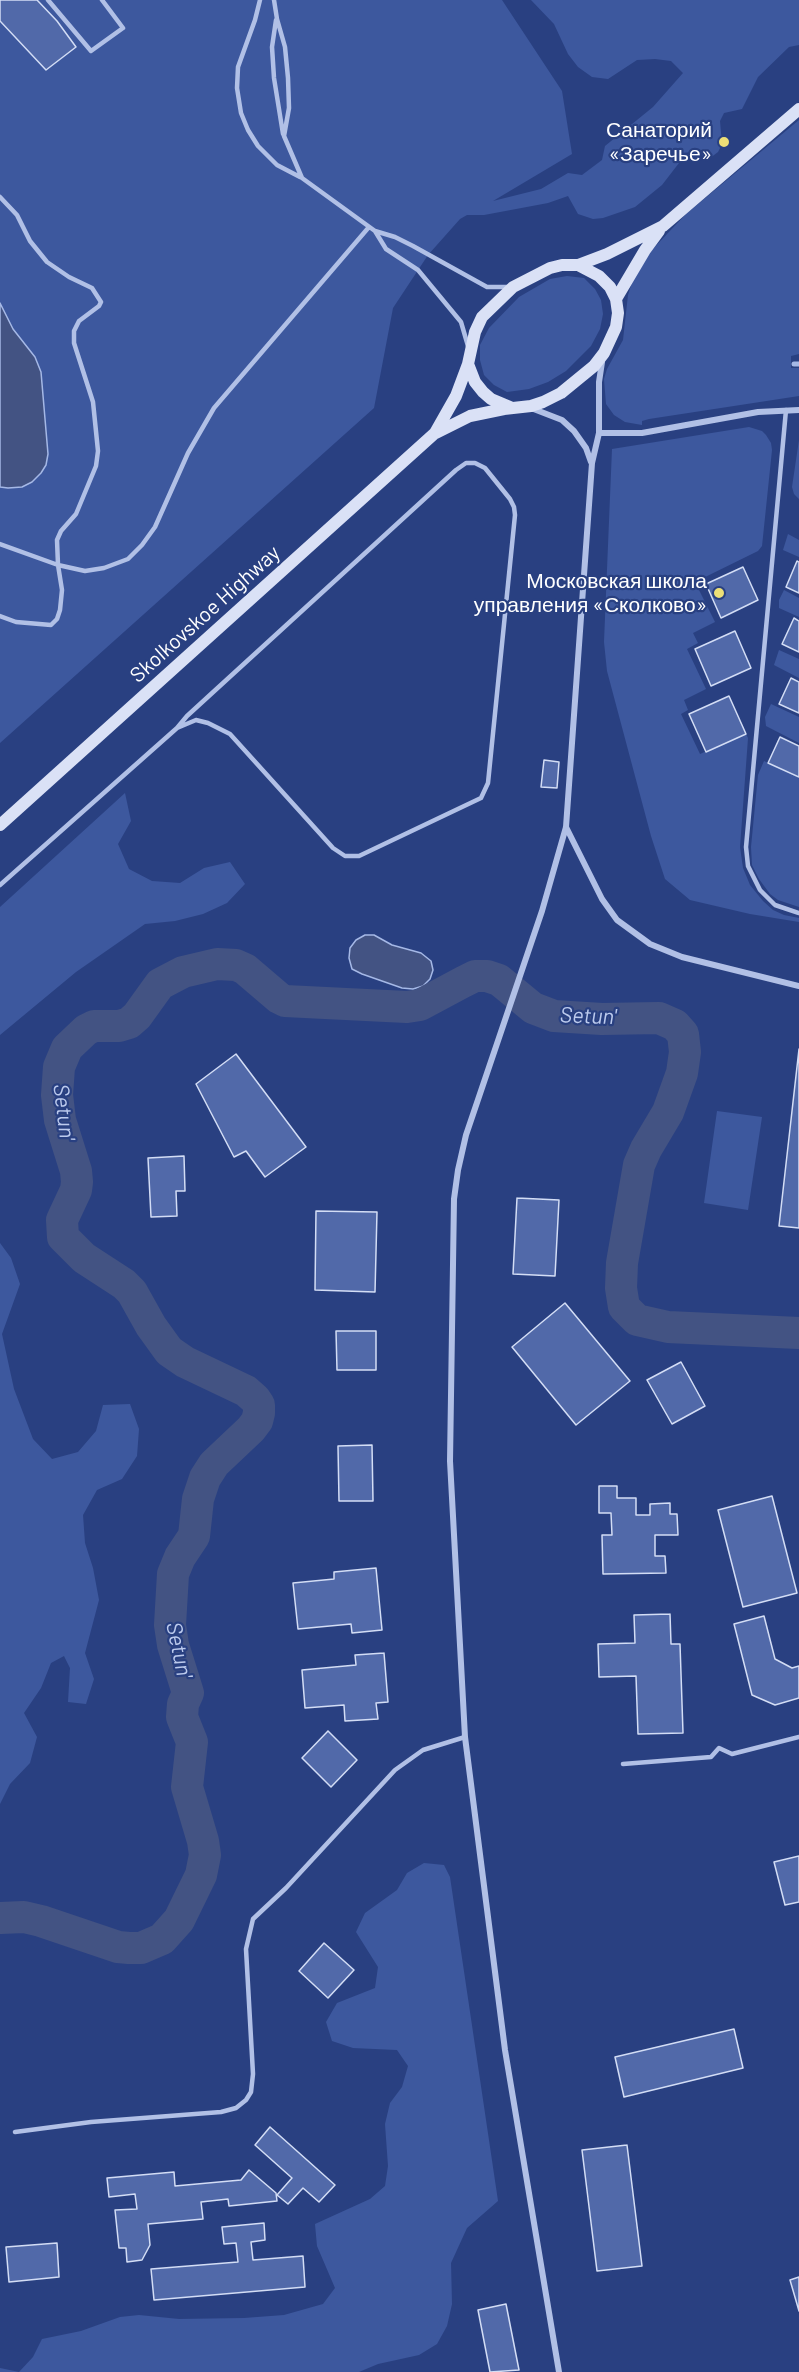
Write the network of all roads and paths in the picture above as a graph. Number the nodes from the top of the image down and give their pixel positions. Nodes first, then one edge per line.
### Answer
1 (48, 0) edge
2 (102, 0) edge
3 (260, 0) edge
4 (274, 0) edge
5 (277, 19) junction
6 (799, 109) edge
7 (284, 136) junction
8 (302, 178) junction
9 (0, 197) edge
10 (663, 226) junction
11 (369, 227) junction
12 (375, 231) junction
13 (578, 265) junction
14 (513, 288) junction
15 (616, 298) junction
16 (470, 350) junction
17 (604, 353) junction
18 (468, 364) junction
19 (520, 408) junction
20 (786, 410) junction
21 (799, 410) edge
22 (435, 433) junction
23 (599, 433) junction
24 (592, 463) junction
25 (0, 544) edge
26 (58, 565) junction
27 (0, 616) edge
28 (177, 728) junction
29 (0, 825) edge
30 (566, 827) junction
31 (0, 885) edge
32 (799, 913) edge
33 (799, 986) edge
34 (465, 1737) junction
35 (799, 1737) edge
36 (623, 1764) dead end
37 (15, 2132) dead end
38 (559, 2372) edge

1 - 2 lane
3 - 8 lane
4 - 5 lane
5 - 7 lane
5 - 7 lane
6 - 10 street
7 - 8 lane
8 - 11 lane
9 - 26 lane
10 - 13 street
10 - 15 street
11 - 12 lane
11 - 26 lane
12 - 14 lane
12 - 16 lane
13 - 14 street
13 - 15 street
14 - 16 street
15 - 17 street
16 - 18 street
17 - 19 street
17 - 23 street
18 - 19 street
18 - 22 street
19 - 22 street
19 - 24 street
20 - 21 street
20 - 23 street
20 - 32 lane
22 - 29 street, Skolkovskoe Highway
23 - 24 street
24 - 30 street
25 - 26 lane
26 - 27 lane
28 - 28 lane
28 - 31 lane
30 - 33 street
30 - 34 street
34 - 37 lane
34 - 38 street
35 - 36 lane

